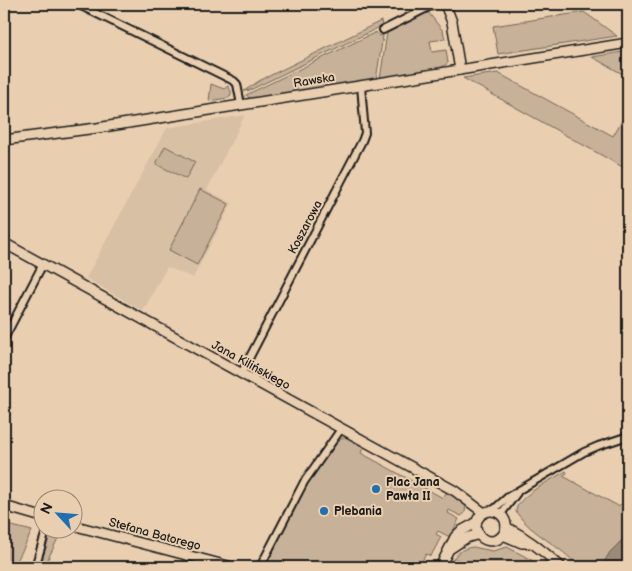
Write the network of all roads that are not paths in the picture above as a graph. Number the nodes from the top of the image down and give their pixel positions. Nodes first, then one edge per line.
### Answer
1 (77, 4) edge
2 (435, 4) edge
3 (445, 4) edge
4 (383, 30) dead end
5 (628, 43) edge
6 (460, 70) junction
7 (361, 86) junction
8 (241, 105) junction
9 (4, 140) edge
10 (4, 243) edge
11 (43, 264) junction
12 (4, 339) edge
13 (241, 374) junction
14 (341, 429) junction
15 (628, 436) edge
16 (4, 506) edge
17 (492, 512) junction
18 (32, 514) edge
19 (476, 523) junction
20 (82, 528) edge
21 (505, 531) junction
22 (479, 534) junction
23 (44, 538) edge
24 (451, 548) junction
25 (36, 567) edge
26 (232, 567) edge
27 (260, 567) edge
28 (440, 567) edge
29 (562, 567) edge

1 - 8 street
2 - 4 street
3 - 6 street
5 - 6 street, Rawska
6 - 7 street, Rawska
7 - 8 street, Rawska
7 - 13 street, Koszarowa
8 - 9 street, Rawska
10 - 11 street, Jana Kilińskiego
11 - 12 street
11 - 13 street, Jana Kilińskiego
13 - 14 street, Jana Kilińskiego
14 - 17 street, Jana Kilińskiego
14 - 27 street
15 - 17 street
16 - 18 street
17 - 19 street
17 - 21 street
19 - 22 street
19 - 24 street
20 - 26 street, Stefana Batorego
21 - 22 street
21 - 29 street
22 - 24 street
23 - 25 street
24 - 28 street

